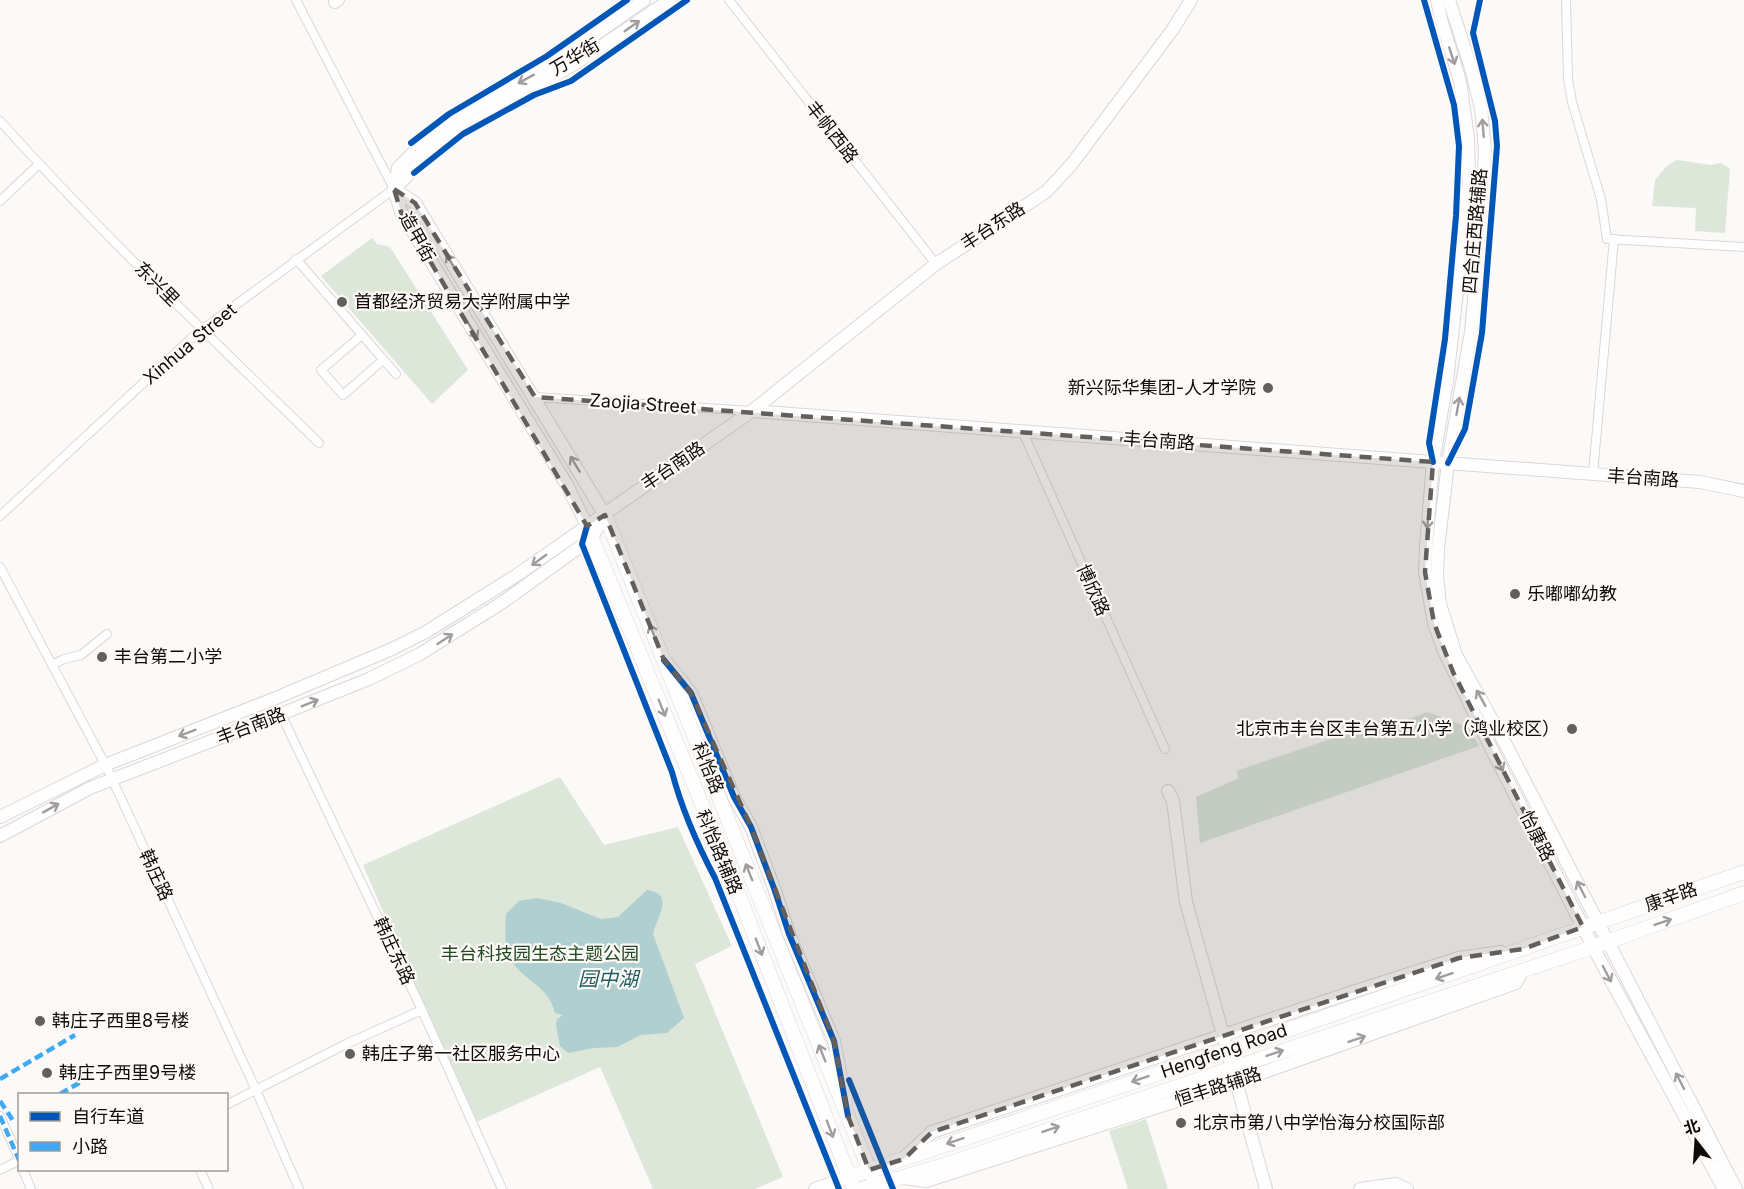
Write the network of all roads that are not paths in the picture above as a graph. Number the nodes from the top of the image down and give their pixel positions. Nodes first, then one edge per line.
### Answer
1 (296, 0) edge
2 (644, 0) edge
3 (670, 0) edge
4 (729, 0) edge
5 (1191, 0) edge
6 (1437, 0) edge
7 (1449, 0) edge
8 (1566, 0) edge
9 (0, 122) edge
10 (39, 164) junction
11 (394, 189) junction
12 (0, 201) edge
13 (1610, 239) junction
14 (1744, 248) edge
15 (296, 259) junction
16 (936, 264) junction
17 (202, 329) junction
18 (362, 335) junction
19 (383, 360) junction
20 (396, 374) dead end
21 (535, 397) junction
22 (752, 411) junction
23 (1022, 430) junction
24 (319, 442) dead end
25 (1433, 462) junction
26 (1448, 463) junction
27 (1593, 474) junction
28 (1744, 491) edge
29 (604, 515) junction
30 (0, 516) edge
31 (589, 532) junction
32 (0, 567) edge
33 (107, 634) dead end
34 (52, 665) junction
35 (281, 714) junction
36 (1165, 749) dead end
37 (105, 765) junction
38 (112, 780) junction
39 (1168, 791) dead end
40 (0, 818) edge
41 (0, 836) edge
42 (1744, 872) edge
43 (1744, 894) edge
44 (1598, 922) junction
45 (1583, 927) junction
46 (1608, 941) junction
47 (1593, 946) junction
48 (1523, 949) junction
49 (422, 1010) junction
50 (1223, 1035) junction
51 (1227, 1050) junction
52 (1234, 1075) junction
53 (256, 1090) junction
54 (228, 1104) edge
55 (0, 1116) edge
56 (18, 1158) edge
57 (904, 1158) junction
58 (18, 1161) edge
59 (0, 1170) edge
60 (869, 1170) junction
61 (23, 1171) edge
62 (200, 1171) edge
63 (851, 1183) edge
64 (871, 1188) edge
65 (32, 1189) edge
66 (209, 1189) edge
67 (299, 1189) edge
68 (502, 1189) edge
69 (815, 1189) edge
70 (1266, 1189) edge
71 (1360, 1189) edge
72 (1407, 1189) edge
73 (1724, 1189) edge
74 (1736, 1189) edge

1 - 11 street
2 -> 11 street, 万华街
11 -> 3 street, 万华街
4 - 16 street, 丰帆西路
5 - 16 street, 丰台东路
6 -> 25 street, 怡康路
26 -> 7 street, 怡康路
8 - 13 street
9 - 10 street, 东兴里
10 - 12 street
10 - 17 street, 东兴里
11 - 15 street, Xinhua Street
21 -> 11 street, 造甲街
11 -> 31 street, 造甲街
13 - 14 street
13 - 27 street
15 - 17 street, Xinhua Street
15 - 18 street
16 - 22 street, 丰台东路
17 - 24 street, 东兴里
17 - 30 street, Xinhua Street
18 - 19 street
18 - 19 street
19 - 20 street
21 - 22 street, Zaojia Street
29 -> 21 street, 造甲街
22 - 23 street, 丰台南路
22 - 29 street, 丰台南路
23 - 25 street, 丰台南路
23 - 36 street, 博欣路
25 - 26 street, 丰台南路
25 -> 45 street, 怡康路
26 - 27 street, 丰台南路
44 -> 26 street, 怡康路
27 - 28 street, 丰台南路
29 - 31 street, 丰台南路
60 -> 29 main road, 科怡路
35 -> 31 street, 丰台南路
31 -> 37 street, 丰台南路
31 -> 63 main road, 科怡路
32 - 34 street, 韩庄路
33 - 34 street
34 - 37 street, 韩庄路
35 - 38 street, 丰台南路
35 - 49 street, 韩庄东路
37 - 38 street, 韩庄路
37 - 40 street, 丰台南路
41 -> 38 street, 丰台南路
38 - 53 street, 韩庄路
39 - 50 street
42 - 44 main road, 康辛路
46 -> 43 main road, 康辛路
44 - 45 main road, Hengfeng Road
44 - 46 street, 怡康路
45 - 47 street, 怡康路
45 - 48 main road, Hengfeng Road
46 - 47 main road, Hengfeng Road
74 -> 46 street, 怡康路
52 -> 47 main road, Hengfeng Road
47 -> 73 street, 怡康路
48 - 50 street
48 -> 51 main road, Hengfeng Road
49 - 53 street
49 - 68 street, 韩庄东路
50 - 51 street
50 - 57 street
51 - 52 street
51 -> 57 main road, Hengfeng Road
64 -> 52 main road, Hengfeng Road
52 - 70 street
53 - 54 street
53 - 67 street, 韩庄路
55 - 56 street
57 - 60 main road, Hengfeng Road
58 - 59 street
60 - 63 main road, Hengfeng Road
60 - 64 main road, 科怡路
61 - 65 street
62 - 66 street
63 - 69 street
71 - 72 street

